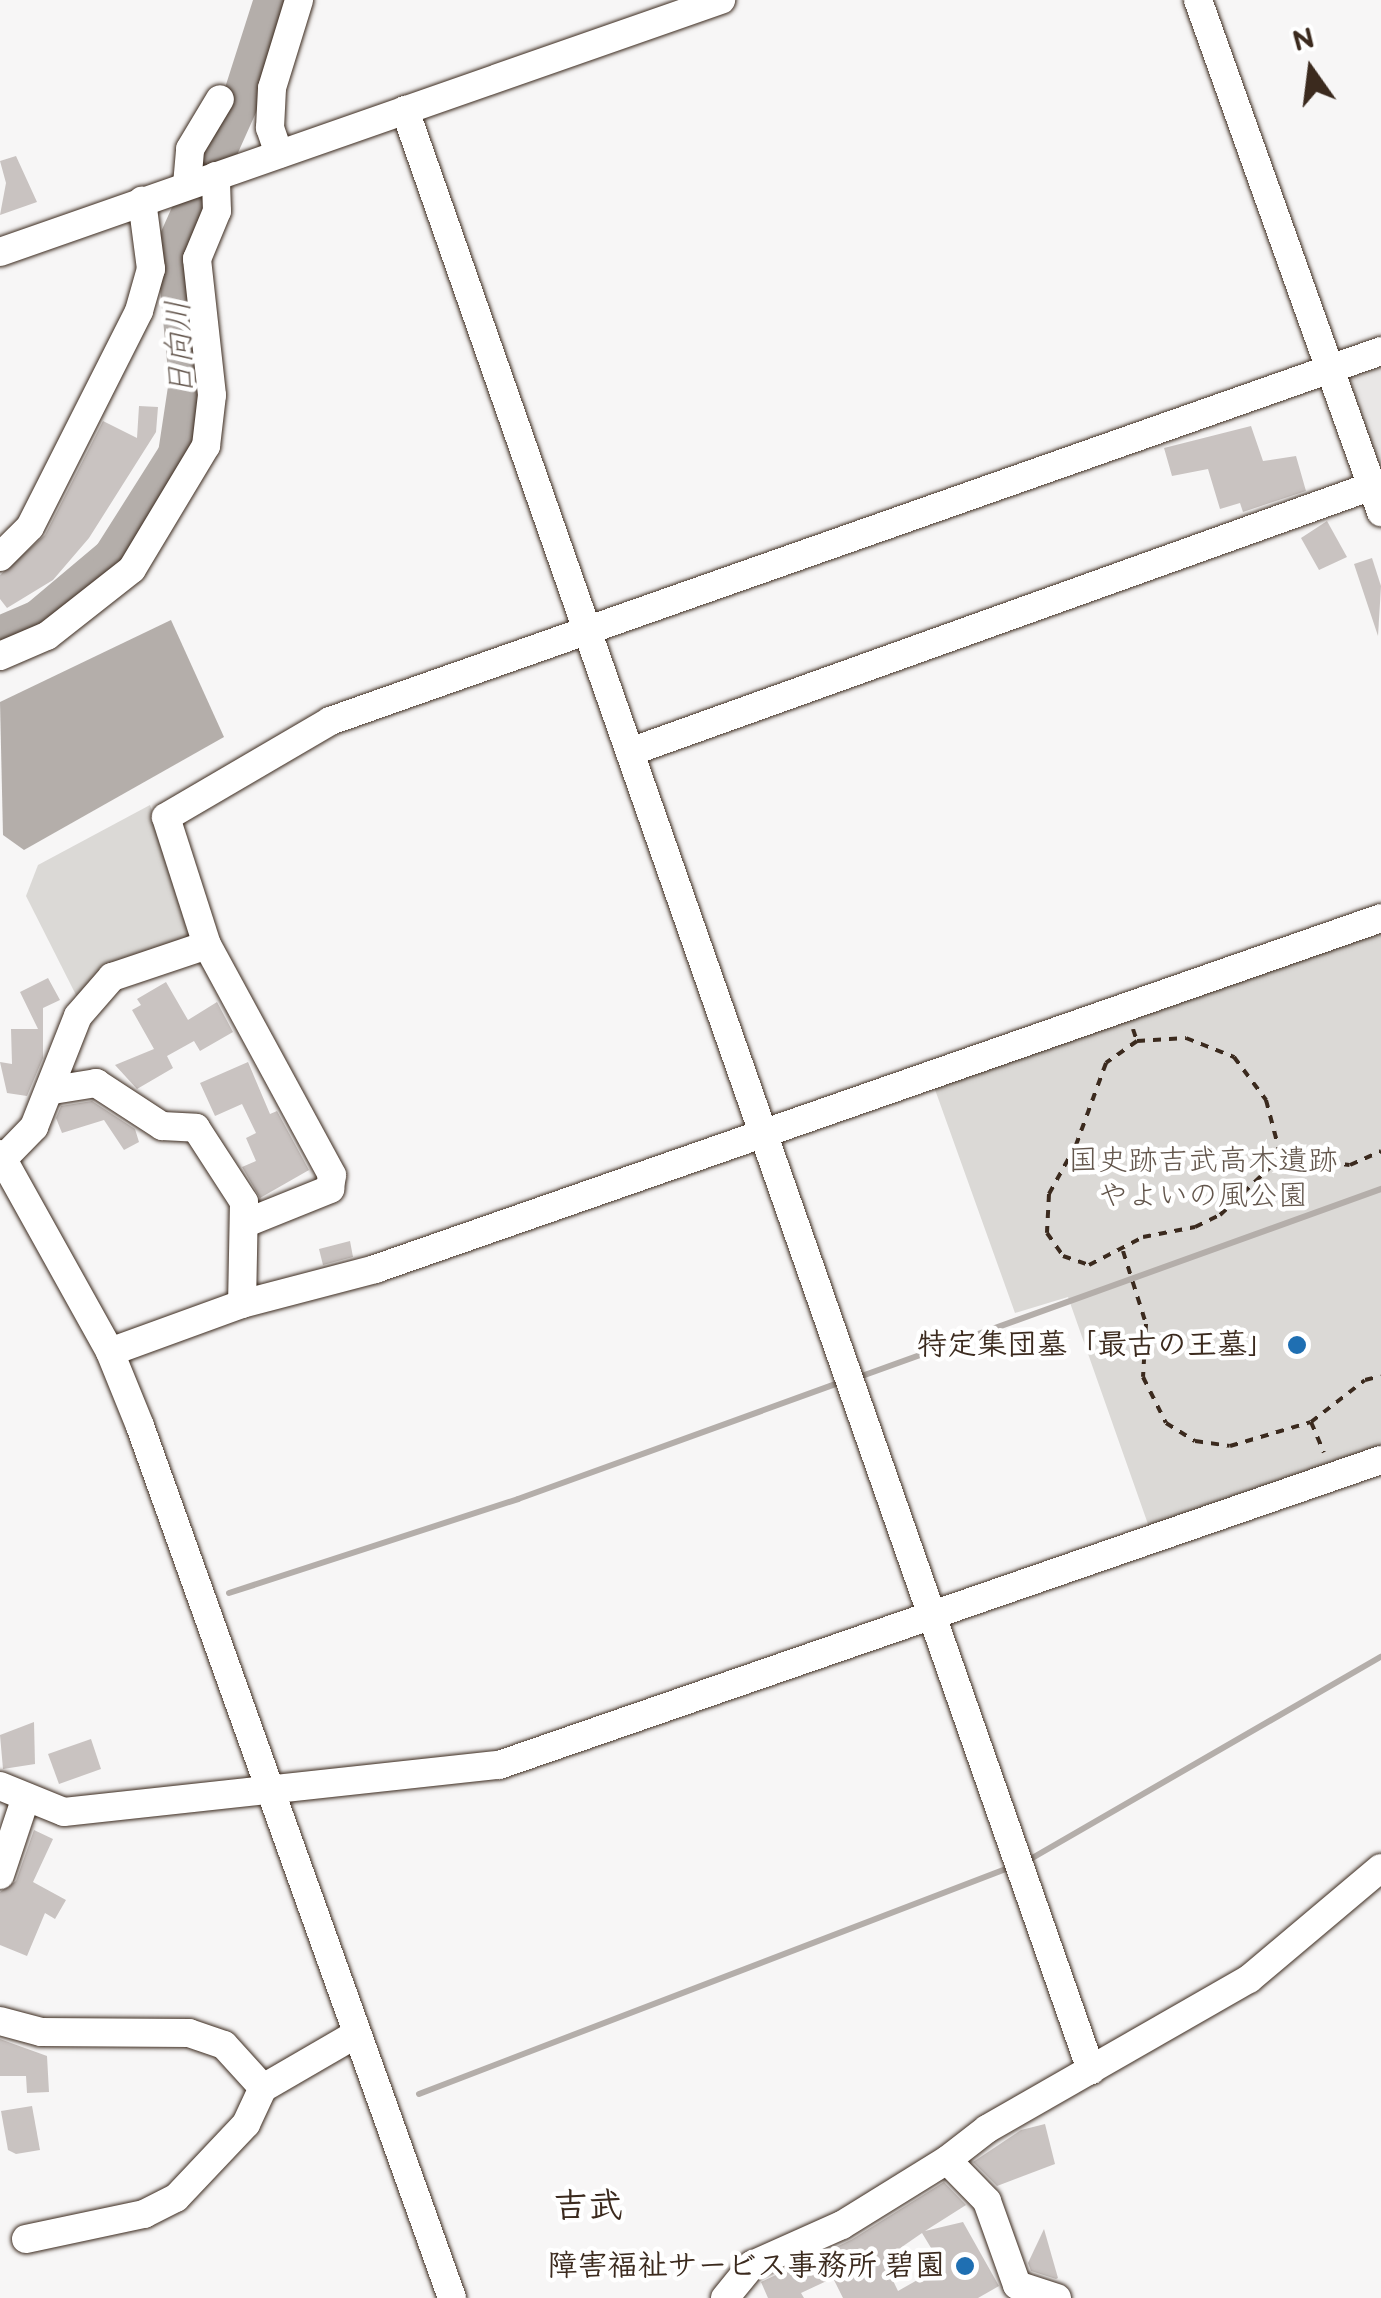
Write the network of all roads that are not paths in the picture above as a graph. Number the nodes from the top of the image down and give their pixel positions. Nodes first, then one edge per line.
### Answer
1 (299, 0) edge
2 (721, 0) edge
3 (1198, 0) edge
4 (686, 6) edge
5 (220, 98) dead end
6 (405, 110) junction
7 (279, 154) junction
8 (219, 175) junction
9 (187, 185) junction
10 (142, 201) junction
11 (0, 252) edge
12 (1381, 351) edge
13 (1332, 368) junction
14 (1376, 499) edge
15 (0, 557) edge
16 (586, 629) junction
17 (0, 656) edge
18 (630, 752) junction
19 (1381, 918) edge
20 (206, 945) junction
21 (53, 1090) junction
22 (764, 1134) junction
23 (1, 1159) edge
24 (246, 1223) junction
25 (242, 1304) junction
26 (110, 1352) junction
27 (1381, 1460) edge
28 (935, 1617) junction
29 (0, 1786) edge
30 (270, 1790) junction
31 (26, 1796) junction
32 (1381, 1868) edge
33 (0, 1875) edge
34 (0, 2021) edge
35 (356, 2034) junction
36 (1091, 2070) junction
37 (262, 2088) junction
38 (947, 2160) junction
39 (26, 2239) dead end
40 (452, 2298) edge
41 (725, 2298) edge
42 (1057, 2298) edge

1 - 7 street
2 - 4 street
3 - 13 street
4 - 6 street
5 - 9 street
6 - 7 street
6 - 16 street
7 - 8 street
8 - 9 street
8 - 17 street
9 - 10 street
10 - 11 street
10 - 15 street
12 - 13 street
13 - 14 street
13 - 16 street
14 - 18 street
16 - 18 street
16 - 20 street
18 - 22 street
19 - 22 street
20 - 21 street
20 - 24 street
21 - 23 street
21 - 24 street
22 - 25 street
22 - 28 street
23 - 26 street
24 - 25 street
25 - 26 street
26 - 30 street
27 - 28 street
28 - 30 street
28 - 36 street
29 - 31 street
30 - 31 street
30 - 35 street
31 - 33 street
32 - 36 street
34 - 37 street
35 - 37 street
35 - 40 street
36 - 38 street
37 - 39 street
38 - 41 street
38 - 42 street

